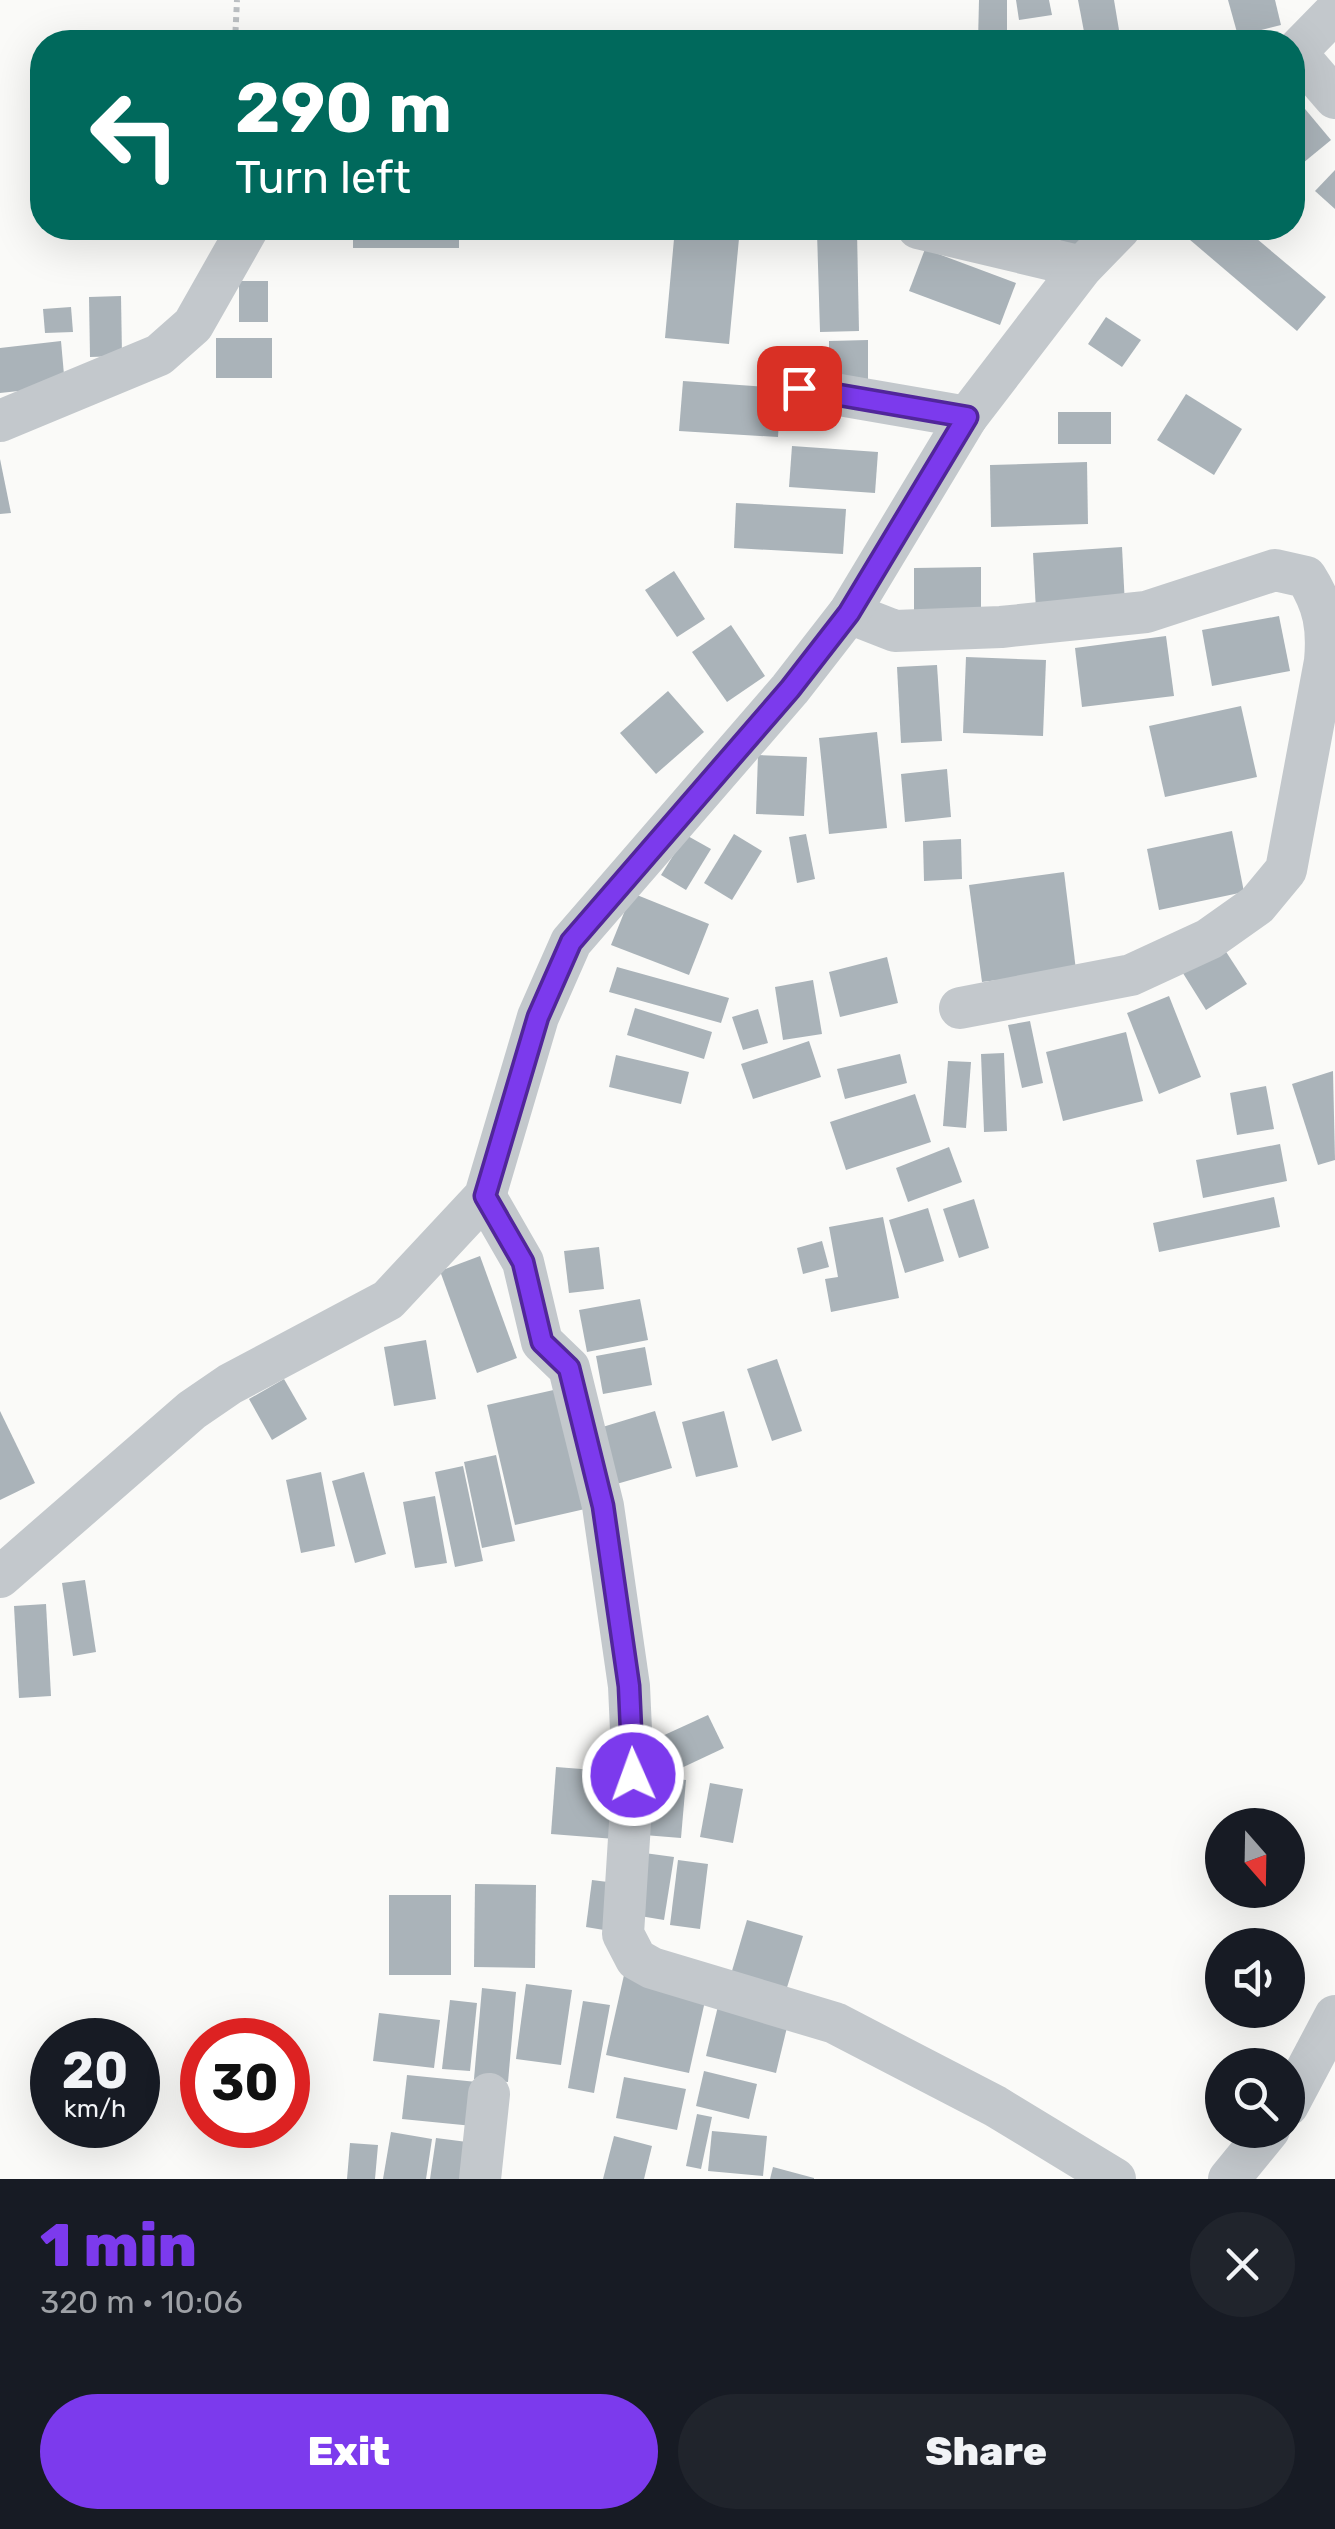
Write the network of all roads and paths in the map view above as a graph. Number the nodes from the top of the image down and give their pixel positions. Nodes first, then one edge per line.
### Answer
1 (237, 0) edge
2 (1335, 12) edge
3 (236, 30) edge
4 (1305, 43) edge
5 (1305, 67) edge
6 (1335, 98) edge
7 (241, 240) edge
8 (968, 240) edge
9 (1108, 240) edge
10 (1082, 267) junction
11 (799, 388) dead end
12 (967, 417) junction
13 (0, 421) edge
14 (849, 613) junction
15 (960, 1008) dead end
16 (485, 1196) junction
17 (0, 1577) edge
18 (1335, 2016) edge
19 (1305, 2073) edge
20 (488, 2094) dead end
21 (1255, 2148) edge
22 (480, 2179) edge
23 (1115, 2179) edge
24 (1230, 2179) edge

1 - 3 path
2 - 4 street
5 - 6 street
7 - 13 street
8 - 10 street
9 - 10 street
10 - 12 street
11 - 12 street
12 - 14 street
14 - 15 street
14 - 16 street
16 - 17 street
16 - 23 street
18 - 19 street
20 - 22 street
21 - 24 street

